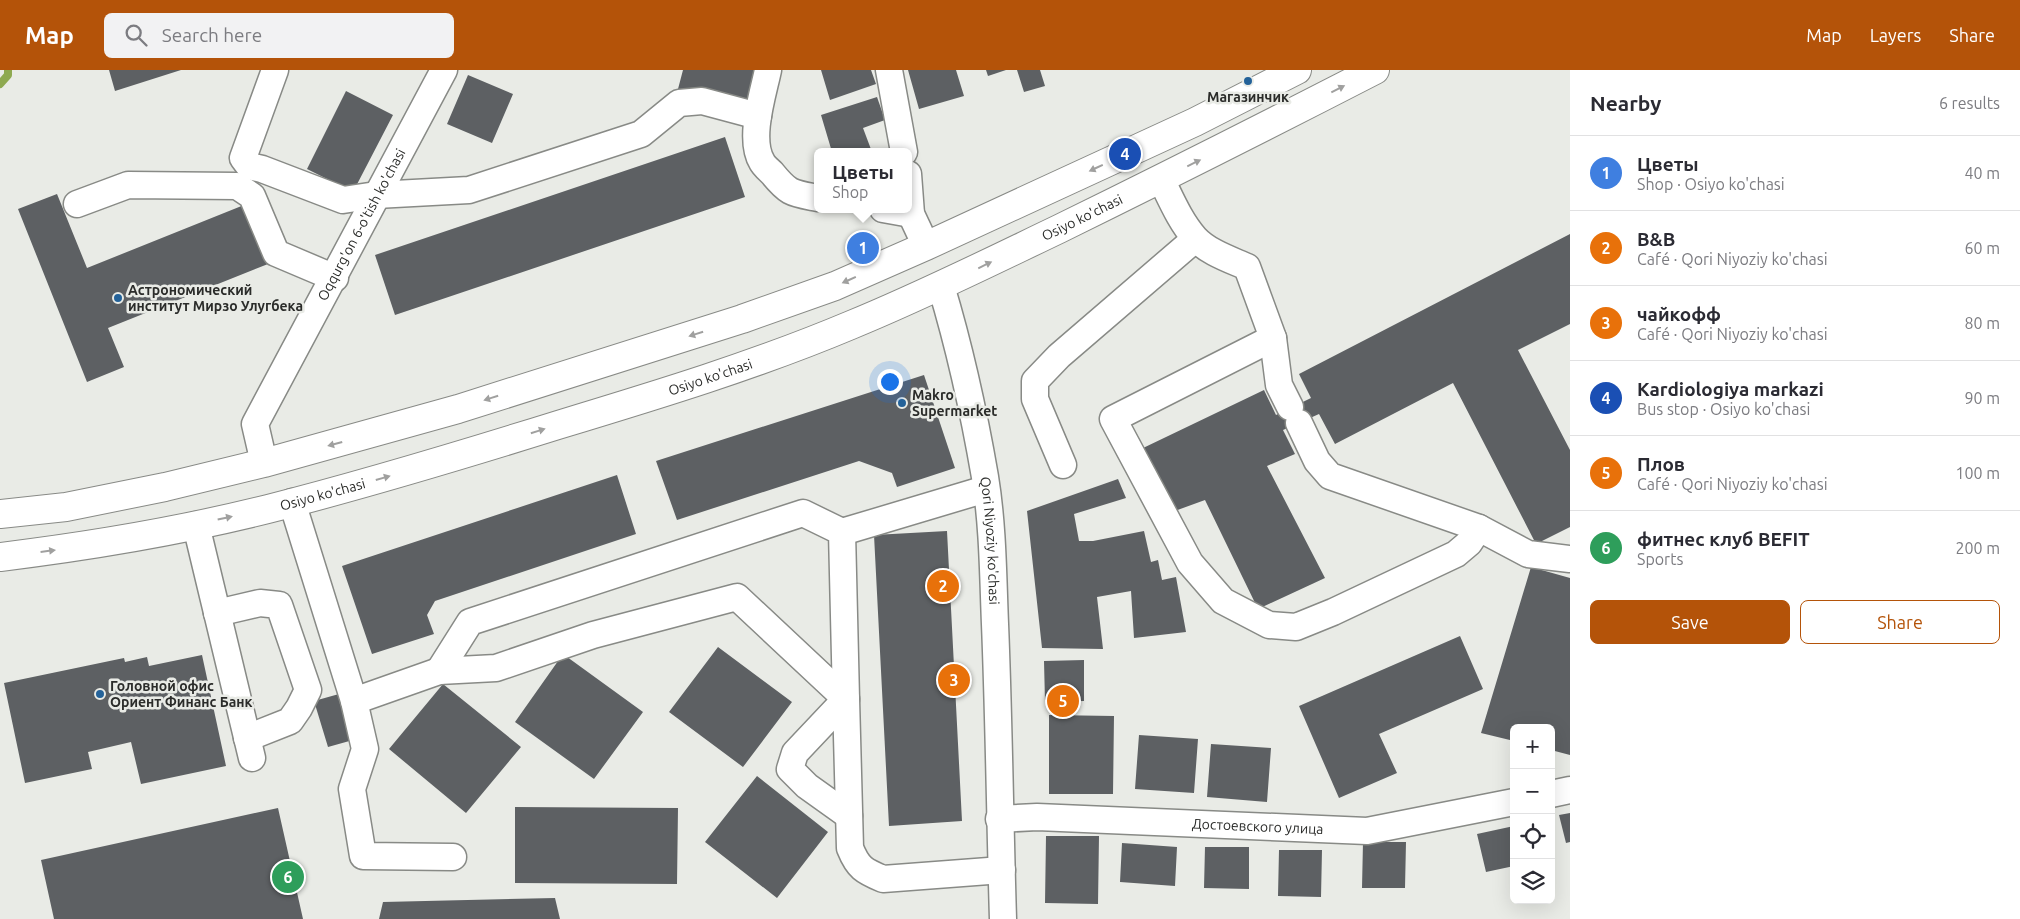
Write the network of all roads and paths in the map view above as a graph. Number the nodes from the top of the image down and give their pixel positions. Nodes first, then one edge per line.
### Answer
1 (275, 70) edge
2 (444, 70) edge
3 (768, 70) edge
4 (889, 70) edge
5 (1297, 70) edge
6 (1374, 70) edge
7 (1264, 78) edge
8 (758, 116) junction
9 (1284, 117) junction
10 (1144, 146) junction
11 (903, 148) edge
12 (1161, 179) junction
13 (376, 195) junction
14 (814, 197) edge
15 (77, 204) dead end
16 (905, 213) edge
17 (911, 214) joint
18 (1195, 239) junction
19 (926, 246) junction
20 (335, 278) junction
21 (941, 286) junction
22 (1273, 338) junction
23 (264, 463) junction
24 (1063, 465) dead end
25 (986, 489) junction
26 (292, 502) junction
27 (0, 514) edge
28 (196, 524) junction
29 (1479, 528) junction
30 (842, 532) junction
31 (0, 557) edge
32 (1570, 558) edge
33 (217, 613) junction
34 (439, 671) junction
35 (846, 700) junction
36 (354, 701) junction
37 (1570, 790) edge
38 (1555, 793) edge
39 (1510, 803) edge
40 (849, 816) junction
41 (999, 819) junction
42 (453, 857) dead end
43 (1002, 870) junction
44 (1003, 919) edge

1 - 13 street
2 - 13 street, Oqqurg'on 6-o'tish ko'chasi
3 - 8 street
4 - 11 street
5 - 7 main road
9 -> 6 main road, Osiyo ko'chasi
7 - 9 main road
7 - 10 main road
8 - 13 street
8 - 14 street
12 -> 9 main road, Osiyo ko'chasi
10 - 12 main road
10 -> 19 main road
12 - 18 street
21 -> 12 main road, Osiyo ko'chasi
13 - 20 street, Oqqurg'on 6-o'tish ko'chasi
15 - 20 street
16 - 17 street
17 - 19 street, Qori Niyoziy ko'chasi
18 - 22 street
18 - 24 street
19 - 21 main road, Qori Niyoziy ko'chasi
19 -> 23 main road
20 - 23 street, Oqqurg'on 6-o'tish ko'chasi
21 - 25 street, Qori Niyoziy ko'chasi
26 -> 21 main road, Osiyo ko'chasi
22 - 29 street
22 - 29 street
23 - 27 main road
25 - 30 street
25 - 41 street, Qori Niyoziy ko'chasi
28 -> 26 main road, Osiyo ko'chasi
26 - 36 street
31 -> 28 main road, Osiyo ko'chasi
28 - 33 street
29 - 32 street
30 - 34 street
30 - 35 street
33 - 33 street
34 - 35 street
34 - 36 street
35 - 40 street
35 - 40 street
36 - 42 street
37 - 38 street
39 - 41 street, Достоевского улица
40 - 43 street
41 - 43 street, Qori Niyoziy ko'chasi
43 - 44 street, Qori Niyoziy ko'chasi

